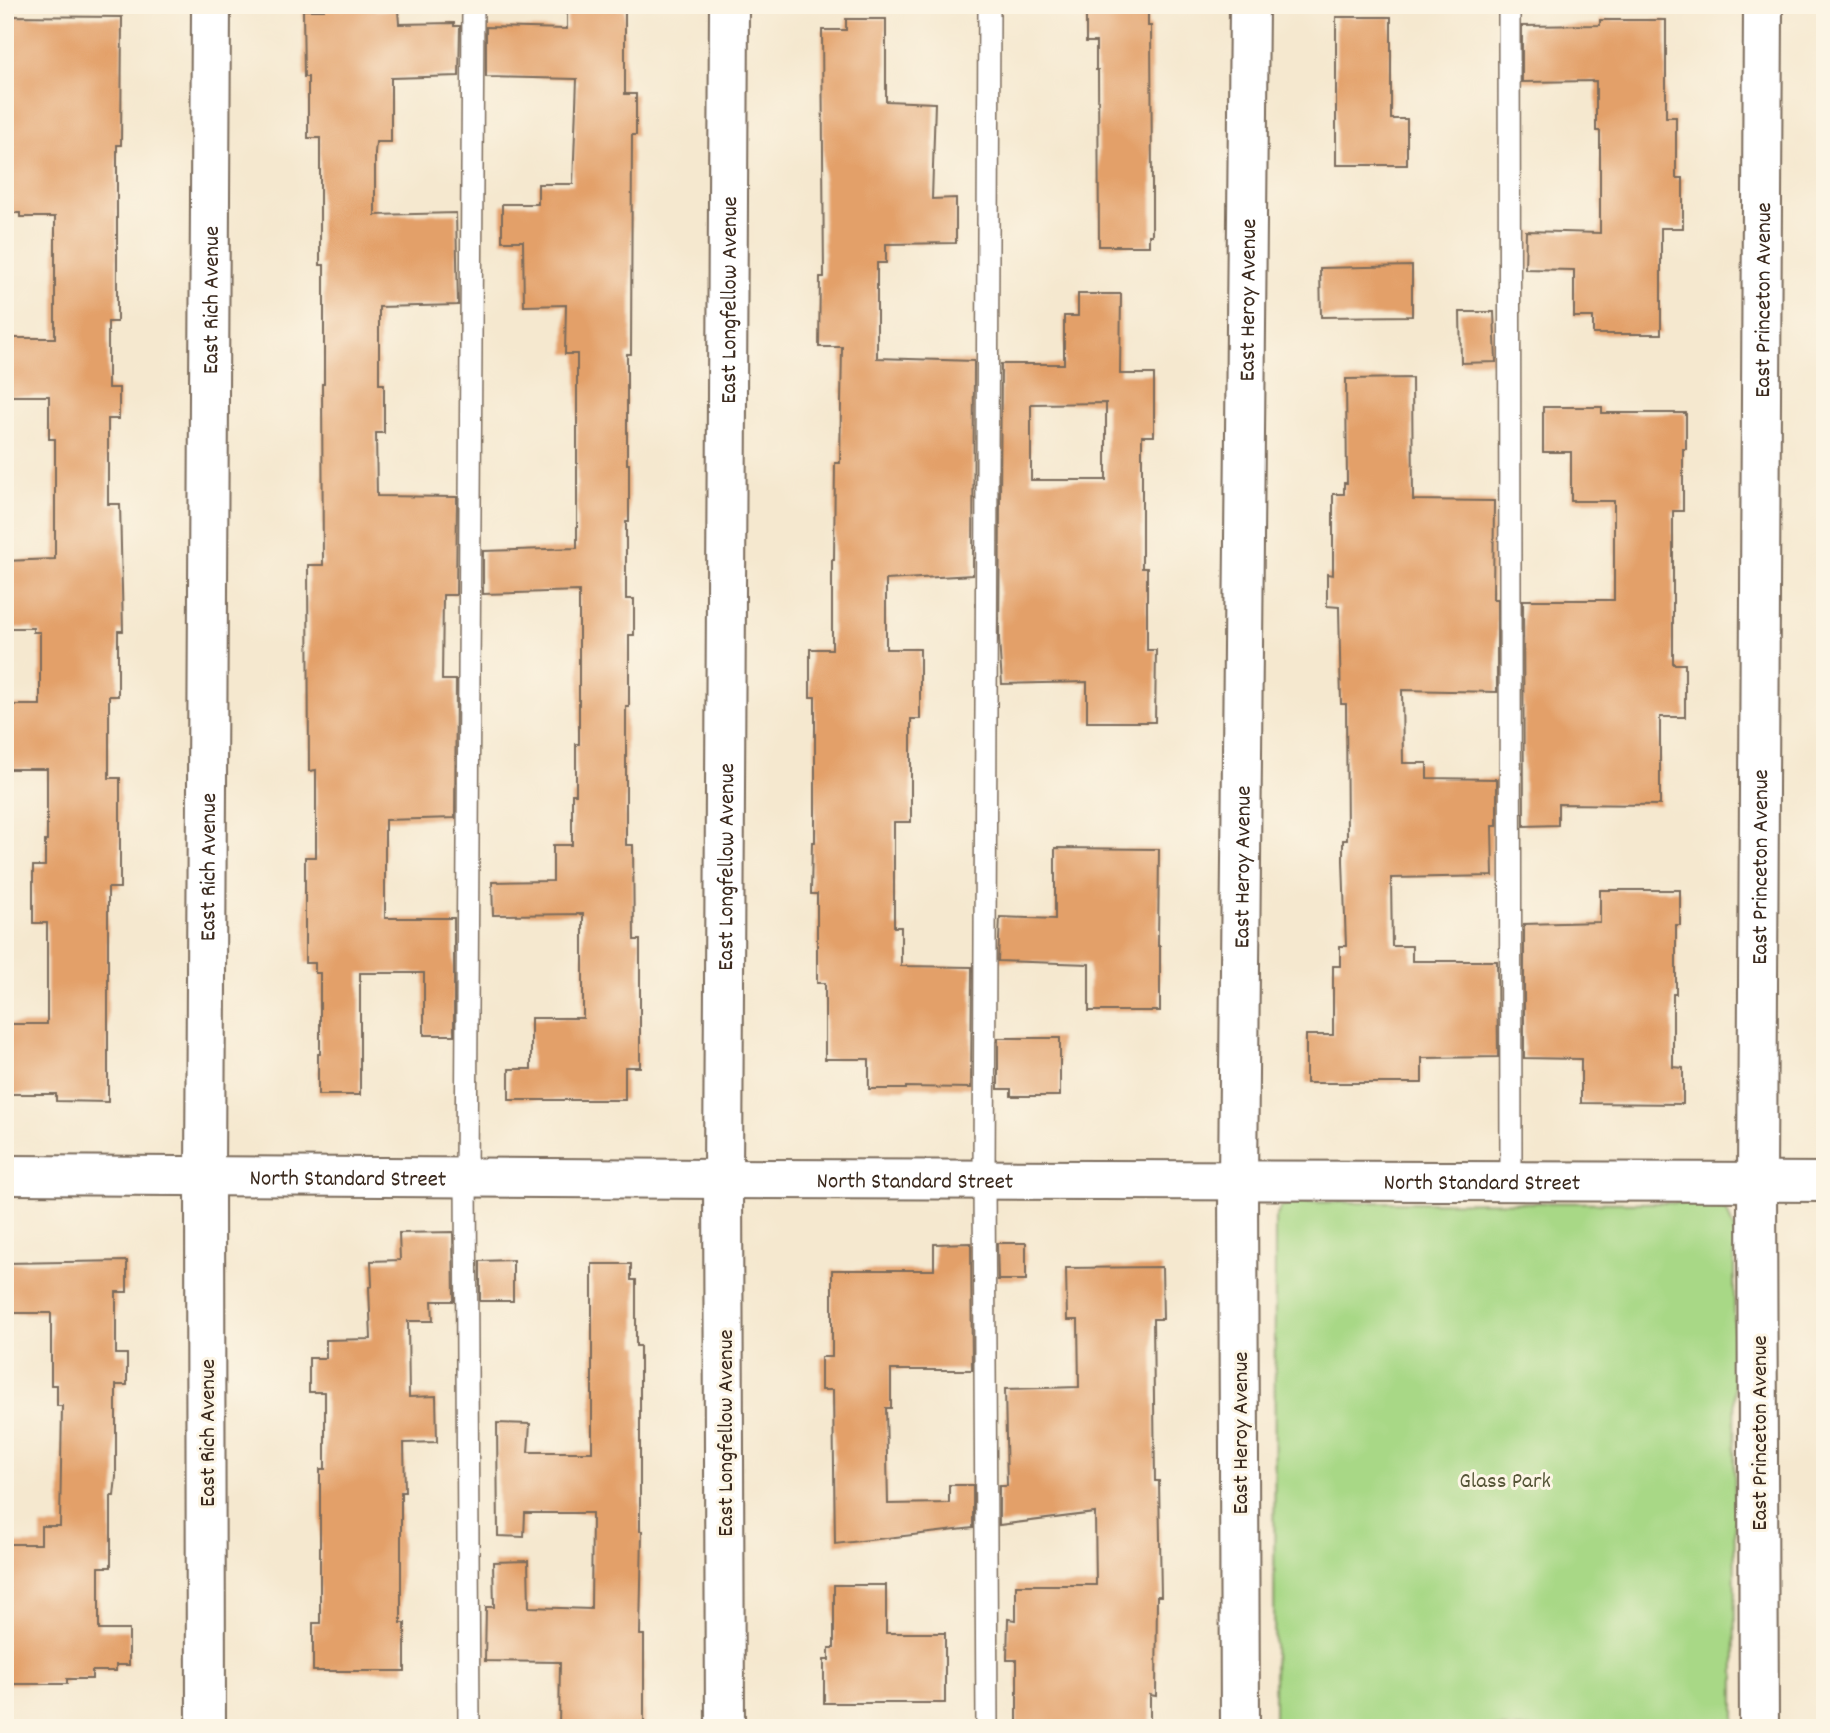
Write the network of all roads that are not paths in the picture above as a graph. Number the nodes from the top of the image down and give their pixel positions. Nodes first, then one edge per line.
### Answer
1 (211, 5) edge
2 (473, 5) edge
3 (729, 5) edge
4 (989, 5) edge
5 (1249, 5) edge
6 (1509, 5) edge
7 (1763, 5) edge
8 (5, 1175) edge
9 (205, 1175) junction
10 (466, 1177) junction
11 (723, 1179) junction
12 (984, 1180) junction
13 (1238, 1181) junction
14 (1511, 1181) junction
15 (1757, 1182) junction
16 (1825, 1182) edge
17 (206, 1728) edge
18 (469, 1728) edge
19 (725, 1728) edge
20 (988, 1728) edge
21 (1240, 1728) edge
22 (1759, 1728) edge

1 - 9 street, East Rich Avenue
2 - 10 lane
3 - 11 street, East Longfellow Avenue
4 - 12 lane
5 - 13 street, East Heroy Avenue
6 - 14 lane
7 - 15 street, East Princeton Avenue
8 - 9 street, North Standard Street
9 - 10 street, North Standard Street
9 - 17 street, East Rich Avenue
10 - 11 street, North Standard Street
10 - 18 lane
11 - 12 street, North Standard Street
11 - 19 street, East Longfellow Avenue
12 - 13 street, North Standard Street
12 - 20 lane
13 - 14 street, North Standard Street
13 - 21 street, East Heroy Avenue
14 - 15 street, North Standard Street
15 - 16 street, North Standard Street
15 - 22 street, East Princeton Avenue

